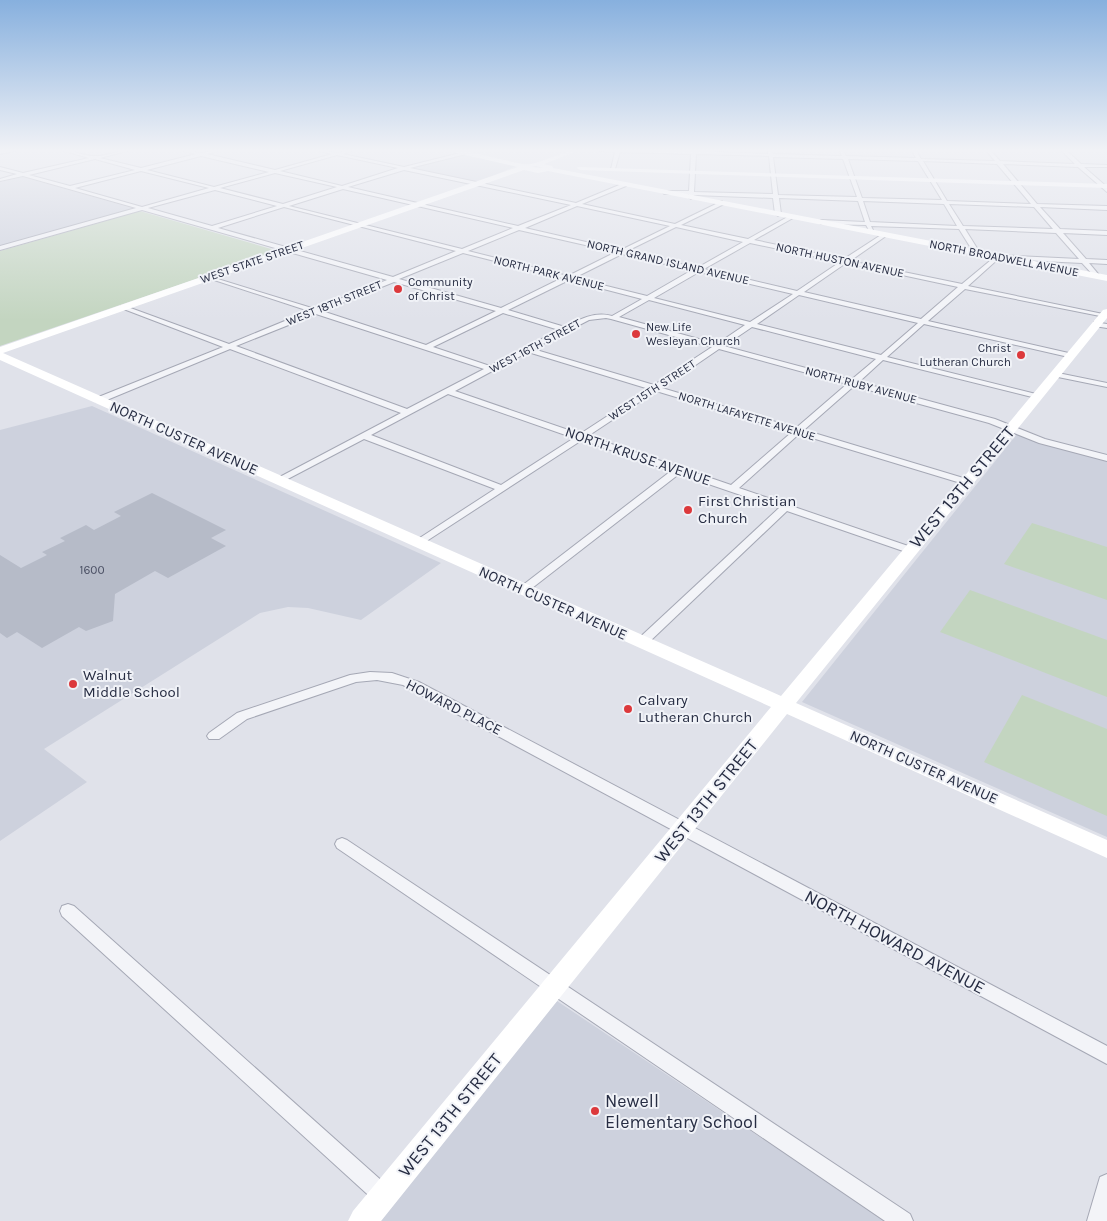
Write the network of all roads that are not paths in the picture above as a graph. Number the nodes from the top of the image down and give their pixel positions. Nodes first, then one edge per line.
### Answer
1 (136, 206) edge
2 (150, 206) edge
3 (283, 206) joint
4 (413, 206) edge
5 (433, 206) edge
6 (437, 206) edge
7 (571, 206) edge
8 (586, 206) edge
9 (716, 206) edge
10 (737, 206) edge
11 (777, 206) edge
12 (862, 206) edge
13 (949, 206) edge
14 (1035, 206) joint
15 (143, 208) junction
16 (1107, 208) edge
17 (778, 214) junction
18 (790, 217) junction
19 (360, 224) junction
20 (526, 224) junction
21 (677, 225) junction
22 (962, 227) junction
23 (211, 228) junction
24 (518, 228) junction
25 (869, 228) junction
26 (1057, 231) junction
27 (1107, 233) edge
28 (884, 235) junction
29 (750, 241) junction
30 (0, 248) edge
31 (630, 248) junction
32 (288, 250) junction
33 (462, 251) junction
34 (622, 252) junction
35 (977, 253) junction
36 (998, 257) junction
37 (846, 261) junction
38 (1083, 261) junction
39 (1107, 262) edge
40 (706, 265) junction
41 (699, 269) junction
42 (1097, 276) junction
43 (210, 277) junction
44 (568, 278) junction
45 (1107, 278) edge
46 (393, 279) junction
47 (964, 286) junction
48 (803, 290) junction
49 (648, 298) junction
50 (123, 308) junction
51 (502, 310) junction
52 (316, 311) junction
53 (613, 318) junction
54 (926, 319) junction
55 (1104, 319) edge
56 (752, 324) junction
57 (565, 330) junction
58 (229, 346) junction
59 (427, 347) junction
60 (719, 347) junction
61 (528, 350) junction
62 (0, 351) edge
63 (1073, 353) junction
64 (0, 356) edge
65 (883, 358) junction
66 (491, 370) junction
67 (1056, 374) junction
68 (854, 384) junction
69 (1107, 385) edge
70 (656, 388) junction
71 (450, 392) junction
72 (1037, 397) junction
73 (99, 400) junction
74 (409, 413) junction
75 (1011, 429) junction
76 (799, 431) junction
77 (365, 436) junction
78 (582, 437) junction
79 (1107, 458) edge
80 (678, 470) junction
81 (279, 480) junction
82 (967, 482) junction
83 (733, 488) junction
84 (503, 489) junction
85 (786, 507) junction
86 (419, 543) junction
87 (910, 550) junction
88 (523, 590) junction
89 (642, 642) junction
90 (785, 705) junction
91 (214, 736) dead end
92 (684, 828) junction
93 (342, 844) dead end
94 (1107, 849) edge
95 (68, 910) dead end
96 (554, 987) junction
97 (1107, 1055) edge
98 (1107, 1184) edge
99 (384, 1196) junction
100 (363, 1221) edge
101 (903, 1221) edge
102 (1097, 1221) edge

1 - 15 street
2 - 15 street
3 - 19 street, NORTH PARK AVENUE
3 - 23 street
4 - 19 main road, WEST STATE STREET
5 - 24 street, NORTH GRAND ISLAND AVENUE
6 - 20 street, NORTH GRAND ISLAND AVENUE
7 - 20 street, WEST 18TH STREET
8 - 21 street, NORTH HUSTON AVENUE
9 - 21 street
10 - 17 main road, NORTH BROADWELL AVENUE
11 - 17 street
12 - 25 street
13 - 22 street
14 - 16 street
14 - 26 street
15 - 23 street
15 - 30 street
17 - 18 main road, NORTH BROADWELL AVENUE
18 - 25 main road, NORTH BROADWELL AVENUE
18 - 29 street
19 - 32 main road, WEST STATE STREET
19 - 33 street, NORTH PARK AVENUE
20 - 24 street, WEST 18TH STREET
20 - 31 street, NORTH GRAND ISLAND AVENUE
21 - 29 street, NORTH HUSTON AVENUE
21 - 31 street
22 - 25 street
22 - 26 street
22 - 35 street
23 - 32 street
24 - 33 street, WEST 18TH STREET
24 - 34 street, NORTH GRAND ISLAND AVENUE
25 - 28 main road, NORTH BROADWELL AVENUE
26 - 27 street
26 - 38 street
28 - 35 main road, NORTH BROADWELL AVENUE
28 - 37 street, WEST 15TH STREET
29 - 37 street, NORTH HUSTON AVENUE
29 - 40 street
31 - 34 street
31 - 40 street, NORTH GRAND ISLAND AVENUE
32 - 43 main road, WEST STATE STREET
32 - 46 street
33 - 44 street, NORTH PARK AVENUE
33 - 46 street, WEST 18TH STREET
34 - 41 street, NORTH GRAND ISLAND AVENUE
34 - 44 street
35 - 36 main road, NORTH BROADWELL AVENUE
36 - 38 street
36 - 42 main road, NORTH BROADWELL AVENUE
36 - 47 street
37 - 47 street, NORTH HUSTON AVENUE
37 - 48 street, WEST 15TH STREET
38 - 39 street
38 - 42 street
40 - 41 street
40 - 48 street, NORTH GRAND ISLAND AVENUE
41 - 48 street, NORTH GRAND ISLAND AVENUE
41 - 49 street
42 - 45 main road, NORTH BROADWELL AVENUE
43 - 50 main road, WEST STATE STREET
43 - 52 street
44 - 49 street, NORTH PARK AVENUE
44 - 51 street
46 - 51 street
46 - 52 street, WEST 18TH STREET
47 - 54 street
47 - 55 street, NORTH HUSTON AVENUE
48 - 54 street, NORTH GRAND ISLAND AVENUE
48 - 56 street, WEST 15TH STREET
49 - 53 street
49 - 56 street, NORTH PARK AVENUE
50 - 58 street
50 - 62 main road, WEST STATE STREET
51 - 57 street
51 - 59 street
52 - 58 street, WEST 18TH STREET
52 - 59 street
53 - 57 street, WEST 16TH STREET
53 - 60 street, NORTH RUBY AVENUE
54 - 63 street, NORTH GRAND ISLAND AVENUE
54 - 65 street
55 - 63 main road, WEST 13TH STREET
56 - 60 street, WEST 15TH STREET
56 - 65 street, NORTH PARK AVENUE
57 - 61 street, WEST 16TH STREET
58 - 73 street, WEST 18TH STREET
58 - 74 street
59 - 66 street
60 - 68 street, NORTH RUBY AVENUE
60 - 70 street, WEST 15TH STREET
61 - 66 street, WEST 16TH STREET
61 - 70 street, NORTH LAFAYETTE AVENUE
63 - 67 main road, WEST 13TH STREET
64 - 73 main road, NORTH CUSTER AVENUE
65 - 68 street
65 - 72 street, NORTH PARK AVENUE
66 - 71 street, WEST 16TH STREET
67 - 69 street
67 - 72 main road, WEST 13TH STREET
68 - 75 street, NORTH RUBY AVENUE
68 - 76 street
70 - 76 street, NORTH LAFAYETTE AVENUE
70 - 78 street, WEST 15TH STREET
71 - 74 street, WEST 16TH STREET
71 - 78 street, NORTH KRUSE AVENUE
72 - 75 main road, WEST 13TH STREET
73 - 81 main road, NORTH CUSTER AVENUE
74 - 77 street, WEST 16TH STREET
75 - 79 street, NORTH RUBY AVENUE
75 - 82 main road, WEST 13TH STREET
76 - 82 street, NORTH LAFAYETTE AVENUE
76 - 83 street
77 - 81 street, WEST 16TH STREET
77 - 84 street
78 - 80 street, NORTH KRUSE AVENUE
78 - 84 street, WEST 15TH STREET
80 - 83 street, NORTH KRUSE AVENUE
80 - 88 street
81 - 86 main road, NORTH CUSTER AVENUE
82 - 87 main road, WEST 13TH STREET
83 - 85 street, NORTH KRUSE AVENUE
84 - 86 street, WEST 15TH STREET
85 - 87 street, NORTH KRUSE AVENUE
85 - 89 street
86 - 88 main road, NORTH CUSTER AVENUE
87 - 90 main road, WEST 13TH STREET
88 - 89 main road, NORTH CUSTER AVENUE
89 - 90 main road, NORTH CUSTER AVENUE
90 - 92 main road, WEST 13TH STREET
90 - 94 main road, NORTH CUSTER AVENUE
91 - 92 street, HOWARD PLACE
92 - 96 main road, WEST 13TH STREET
92 - 97 street, NORTH HOWARD AVENUE
93 - 96 street
95 - 99 street
96 - 99 main road, WEST 13TH STREET
96 - 101 street
98 - 102 street
99 - 100 main road, WEST 13TH STREET

